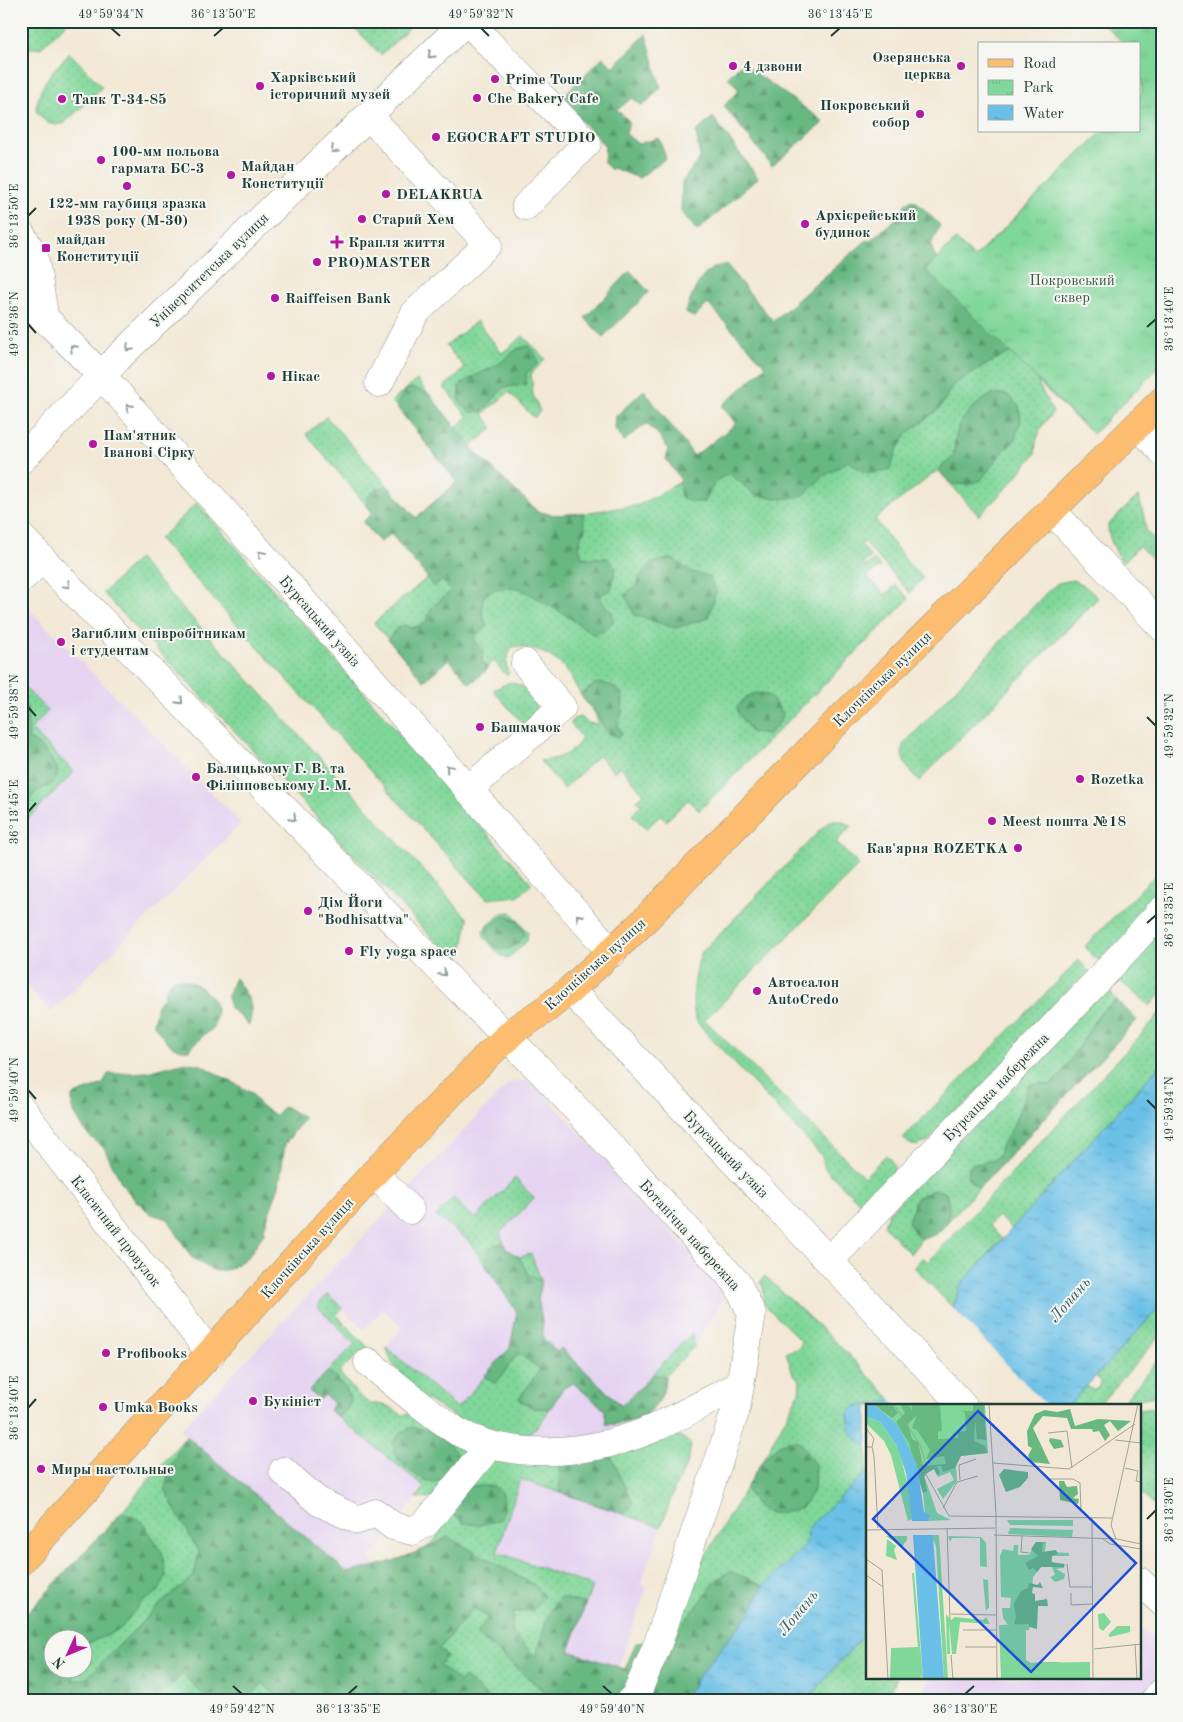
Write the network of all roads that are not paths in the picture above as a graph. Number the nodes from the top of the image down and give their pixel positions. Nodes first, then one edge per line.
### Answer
1 (466, 21) edge
2 (369, 116) junction
3 (526, 206) dead end
4 (21, 234) edge
5 (21, 294) edge
6 (45, 320) junction
7 (101, 375) junction
8 (379, 383) dead end
9 (1162, 401) edge
10 (1138, 425) junction
11 (1162, 451) edge
12 (21, 460) edge
13 (1052, 511) junction
14 (21, 537) edge
15 (42, 559) junction
16 (21, 579) edge
17 (1162, 628) edge
18 (525, 663) dead end
19 (468, 790) junction
20 (1162, 910) edge
21 (612, 953) junction
22 (570, 990) junction
23 (507, 1037) junction
24 (21, 1108) edge
25 (374, 1173) junction
26 (410, 1210) dead end
27 (829, 1262) junction
28 (211, 1354) junction
29 (368, 1362) dead end
30 (740, 1385) junction
31 (961, 1404) edge
32 (490, 1445) junction
33 (283, 1471) dead end
34 (21, 1561) edge
35 (1140, 1582) edge
36 (1162, 1602) edge
37 (1162, 1692) edge
38 (630, 1701) edge
39 (1154, 1701) edge

1 -> 2 street, Університетська вулиця
1 - 3 street
2 -> 7 street, Університетська вулиця
2 - 8 street
4 - 6 street
5 - 6 street, Бурсацький узвіз
7 -> 6 street, Бурсацький узвіз
7 - 12 street, Університетська вулиця
19 -> 7 street, Бурсацький узвіз
9 - 10 main road, Клочківська вулиця
10 - 11 street
10 - 13 main road, Клочківська вулиця
13 - 17 street
13 - 21 main road, Клочківська вулиця
14 - 15 street
15 - 16 street
15 -> 23 street
18 - 19 street
21 -> 19 street, Бурсацький узвіз
20 - 27 street, Бурсацька набережна
21 - 22 main road, Клочківська вулиця
22 - 23 main road, Клочківська вулиця
22 - 27 street, Бурсацький узвіз
23 - 25 main road, Клочківська вулиця
23 - 30 street, Ботанічна набережна
24 - 28 street, Класичний провулок
25 - 26 street
25 - 28 main road, Клочківська вулиця
27 - 31 street, Бурсацький узвіз
28 - 34 main road, Клочківська вулиця
29 - 32 street
30 - 32 street
30 - 38 street, Ботанічна набережна
32 - 33 street
35 - 36 street
37 - 39 street

